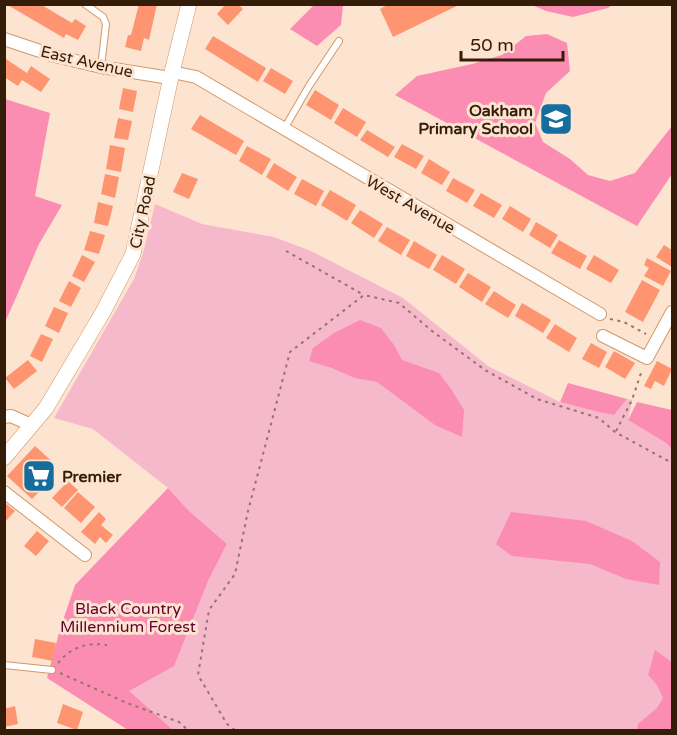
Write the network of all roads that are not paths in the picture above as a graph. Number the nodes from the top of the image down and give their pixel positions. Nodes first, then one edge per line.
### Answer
1 (85, 4) edge
2 (189, 4) edge
3 (4, 39) edge
4 (339, 41) dead end
5 (101, 67) junction
6 (171, 75) junction
7 (284, 129) junction
8 (672, 312) edge
9 (600, 314) road end
10 (668, 333) edge
11 (603, 336) dead end
12 (4, 417) edge
13 (31, 425) junction
14 (4, 458) edge
15 (4, 492) edge
16 (85, 555) dead end
17 (4, 665) edge
18 (52, 670) road end

1 - 5 lane
2 - 6 street, City Road
3 - 5 street, East Avenue
4 - 7 lane
5 - 6 street, East Avenue
6 - 7 street, West Avenue
6 - 13 street, City Road
7 - 9 street, West Avenue
8 - 10 street
10 - 11 street
12 - 13 street
13 - 14 street, City Road
15 - 16 street
17 - 18 lane

